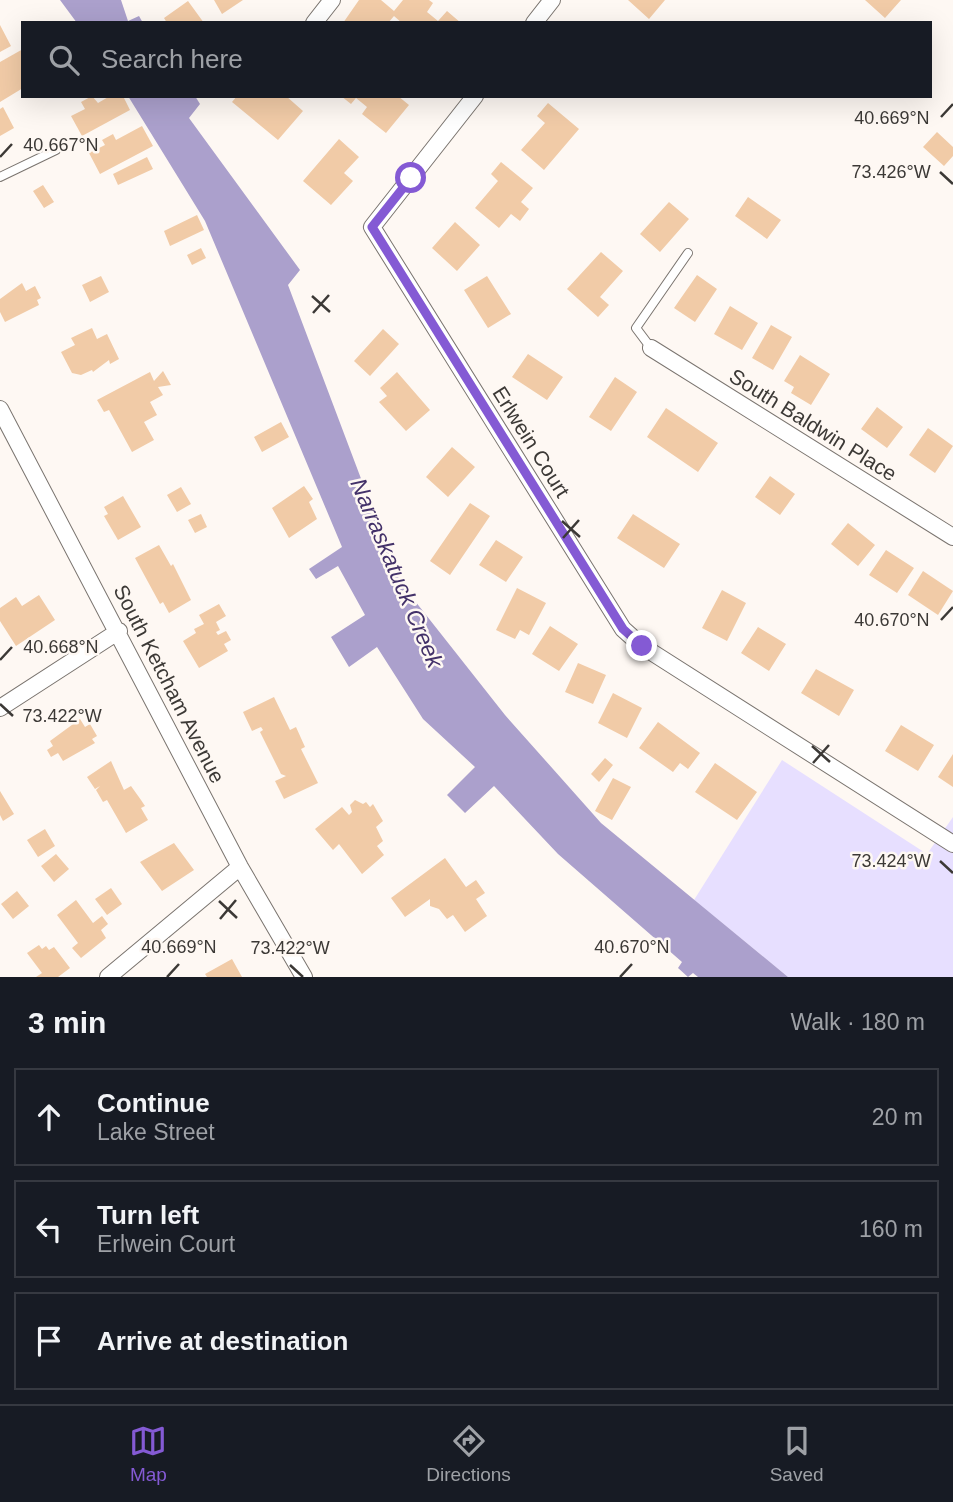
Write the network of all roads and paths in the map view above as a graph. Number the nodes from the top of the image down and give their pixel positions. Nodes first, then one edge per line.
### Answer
1 (332, 0) edge
2 (552, 0) edge
3 (316, 21) edge
4 (536, 21) edge
5 (473, 98) edge
6 (55, 150) dead end
7 (0, 177) edge
8 (688, 253) dead end
9 (651, 348) joint
10 (0, 409) edge
11 (953, 537) edge
12 (119, 631) junction
13 (0, 708) edge
14 (953, 844) edge
15 (240, 867) junction
16 (108, 977) edge
17 (304, 977) edge

1 - 3 street
2 - 4 street
5 - 14 street, Erlwein Court
6 - 7 lane
8 - 9 lane
9 - 11 street, South Baldwin Place
10 - 12 street, South Ketcham Avenue
12 - 13 street
12 - 15 street, South Ketcham Avenue
15 - 16 street
15 - 17 street, South Ketcham Avenue

